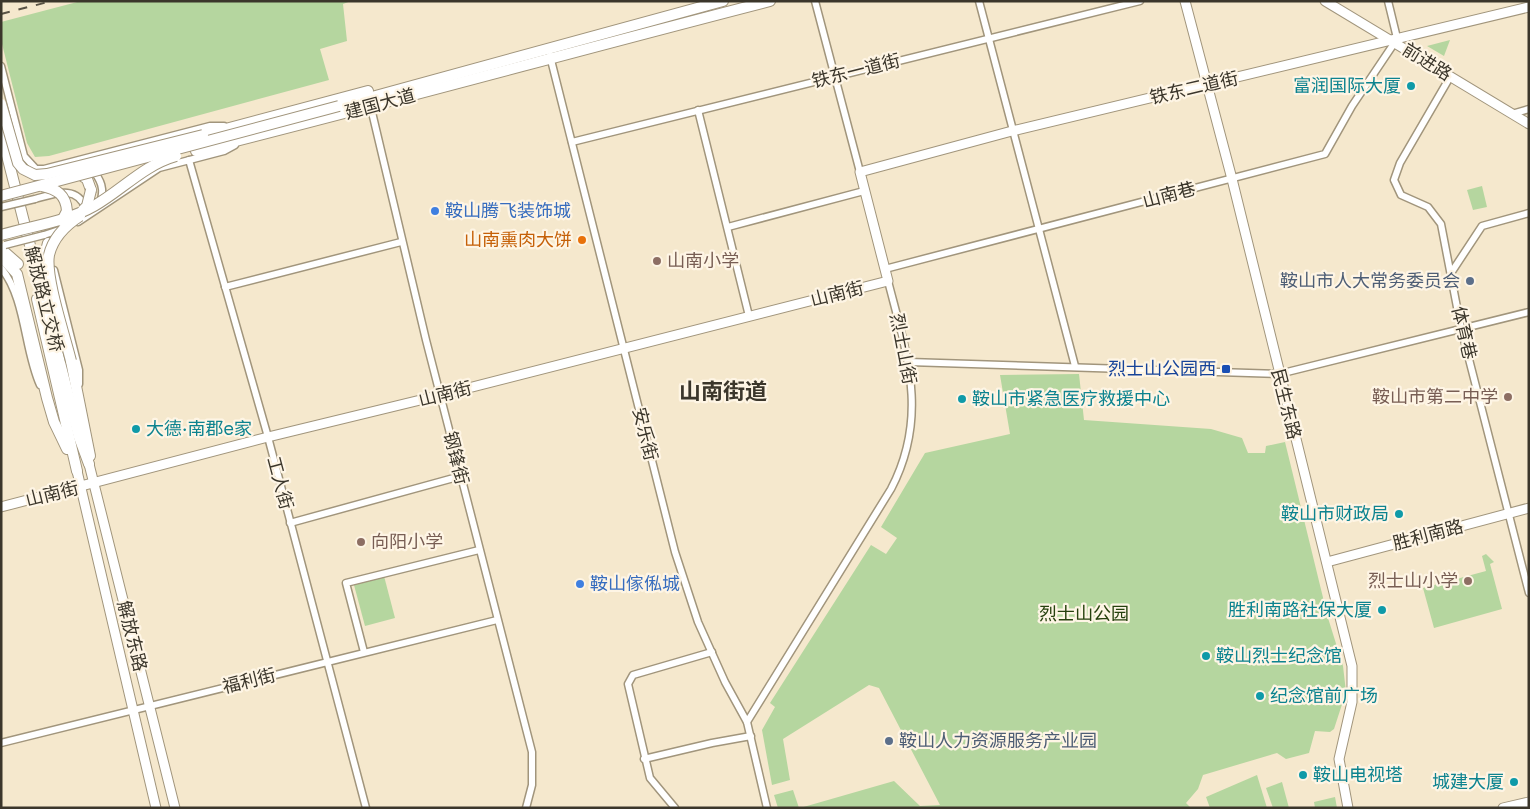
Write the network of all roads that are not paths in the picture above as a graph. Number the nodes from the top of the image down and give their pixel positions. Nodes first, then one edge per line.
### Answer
1 (723, 1) edge
2 (770, 1) edge
3 (815, 1) edge
4 (979, 1) edge
5 (1140, 1) edge
6 (1185, 1) edge
7 (1325, 1) edge
8 (1388, 1) edge
9 (1529, 7) edge
10 (988, 38) junction
11 (1394, 40) junction
12 (550, 54) junction
13 (1, 66) edge
14 (835, 76) junction
15 (1450, 77) junction
16 (438, 78) junction
17 (1207, 85) junction
18 (1, 104) edge
19 (370, 108) junction
20 (698, 110) junction
21 (1529, 110) edge
22 (1512, 114) junction
23 (1529, 124) edge
24 (241, 125) junction
25 (1012, 131) junction
26 (1, 132) edge
27 (248, 138) junction
28 (572, 142) junction
29 (1, 155) edge
30 (189, 160) junction
31 (72, 165) junction
32 (860, 172) junction
33 (1232, 179) junction
34 (42, 186) junction
35 (864, 191) junction
36 (1, 196) edge
37 (1, 207) edge
38 (96, 208) junction
39 (1529, 213) edge
40 (80, 217) junction
41 (70, 226) junction
42 (728, 227) junction
43 (1038, 229) junction
44 (1, 234) edge
45 (401, 242) junction
46 (3, 246) edge
47 (1, 256) edge
48 (1, 268) edge
49 (885, 269) junction
50 (1451, 273) junction
51 (888, 281) junction
52 (225, 287) junction
53 (1529, 312) edge
54 (749, 316) junction
55 (1461, 328) junction
56 (624, 348) junction
57 (909, 362) junction
58 (1075, 366) junction
59 (1279, 374) junction
60 (441, 395) junction
61 (47, 398) junction
62 (80, 398) junction
63 (268, 437) junction
64 (65, 443) junction
65 (86, 453) junction
66 (90, 464) junction
67 (77, 470) junction
68 (461, 476) junction
69 (94, 483) junction
70 (80, 487) junction
71 (1, 507) edge
72 (1529, 508) edge
73 (1509, 513) junction
74 (290, 523) junction
75 (479, 550) junction
76 (1327, 562) junction
77 (1529, 593) edge
78 (497, 620) junction
79 (364, 652) junction
80 (712, 652) junction
81 (326, 661) junction
82 (150, 706) junction
83 (132, 710) junction
84 (747, 722) junction
85 (751, 736) junction
86 (1, 743) edge
87 (644, 759) junction
88 (1529, 802) edge
89 (156, 808) edge
90 (175, 808) edge
91 (366, 808) edge
92 (526, 808) edge
93 (675, 808) edge
94 (767, 808) edge
95 (1348, 808) edge
96 (1503, 808) edge

1 - 12 highway, 建国大道
2 - 12 highway, 建国大道
3 - 14 street, 烈士山街
4 - 10 street
5 - 10 street, 铁东一道街
6 - 17 main road, 民生东路
7 - 11 main road, 前进路
8 - 11 street
9 - 11 main road, 铁东二道街
10 - 14 street, 铁东一道街
10 - 25 street
11 - 15 main road, 前进路
11 - 17 main road, 铁东二道街
11 - 33 street, 山南巷
12 - 16 highway, 建国大道
12 - 19 highway, 建国大道
12 - 28 street, 安乐街
13 - 31 street
14 - 20 street, 铁东一道街
14 - 32 street, 烈士山街
15 - 22 main road, 前进路
15 - 50 street, 体育巷
16 - 24 highway
16 - 34 highway, 建国大道, bridge
17 - 25 main road, 铁东二道街
17 - 33 main road, 民生东路
18 - 31 highway, bridge
19 - 27 highway, 建国大道
19 - 45 street, 钢锋街
20 - 28 street, 铁东一道街
20 - 42 street
21 - 22 street
22 - 23 main road, 前进路
24 - 31 highway, bridge
24 - 31 street
25 - 32 main road, 铁东二道街
25 - 43 street
26 - 65 highway, 解放路立交桥
27 - 30 street
27 - 38 highway, 建国大道, bridge
28 - 56 street, 安乐街
29 - 67 highway, 解放路立交桥
30 - 38 street
30 - 52 street, 工人街
31 - 38 street
31 - 40 highway, bridge
32 - 35 main road, 烈士山街
33 - 43 street, 山南巷
33 - 59 main road, 民生东路
34 - 36 highway, 建国大道, bridge
34 - 65 highway, bridge
35 - 42 street
35 - 49 main road, 烈士山街
37 - 40 street, bridge
38 - 40 highway, 建国大道, bridge
38 - 62 highway, bridge
39 - 50 street
40 - 41 street
40 - 44 highway, 建国大道, bridge
41 - 46 street, bridge
41 - 62 street
42 - 54 street
43 - 49 street, 山南巷
43 - 58 street
45 - 52 street
45 - 60 street, 钢锋街
46 - 64 highway
47 - 61 highway
48 - 61 street
49 - 51 main road, 烈士山街
50 - 55 street, 体育巷
51 - 54 main road, 山南街
51 - 57 street, 烈士山街
52 - 63 street, 工人街
53 - 55 street
54 - 56 main road, 山南街
55 - 59 street
55 - 73 street, 体育巷
56 - 60 main road, 山南街
56 - 80 street, 安乐街
57 - 58 street
57 - 84 street, 烈士山街
58 - 59 street
59 - 76 main road, 民生东路
60 - 63 main road, 山南街
60 - 68 street, 钢锋街
61 - 64 highway
62 - 66 highway
63 - 69 main road, 山南街
63 - 74 street, 工人街
64 - 67 highway
65 - 66 highway, 解放路立交桥
66 - 69 main road, 解放东路
67 - 70 main road, 解放东路
68 - 74 street
68 - 75 street, 钢锋街
69 - 70 main road, 山南街
69 - 82 main road, 解放东路
70 - 71 main road, 山南街
70 - 83 main road, 解放东路
72 - 73 main road, 胜利南路
73 - 76 main road, 胜利南路
73 - 77 street, 体育巷
74 - 81 street, 工人街
75 - 78 street, 钢锋街
75 - 79 street
76 - 95 main road, 民生东路
78 - 79 street, 福利街
78 - 92 street, 钢锋街
79 - 81 street, 福利街
80 - 84 street, 安乐街
80 - 87 street
81 - 82 street, 福利街
81 - 91 street, 工人街
82 - 83 street, 福利街
82 - 90 main road, 解放东路
83 - 86 street, 福利街
83 - 89 main road, 解放东路
84 - 85 street, 安乐街
85 - 87 street
85 - 94 street, 安乐街
87 - 93 street
88 - 96 main road

